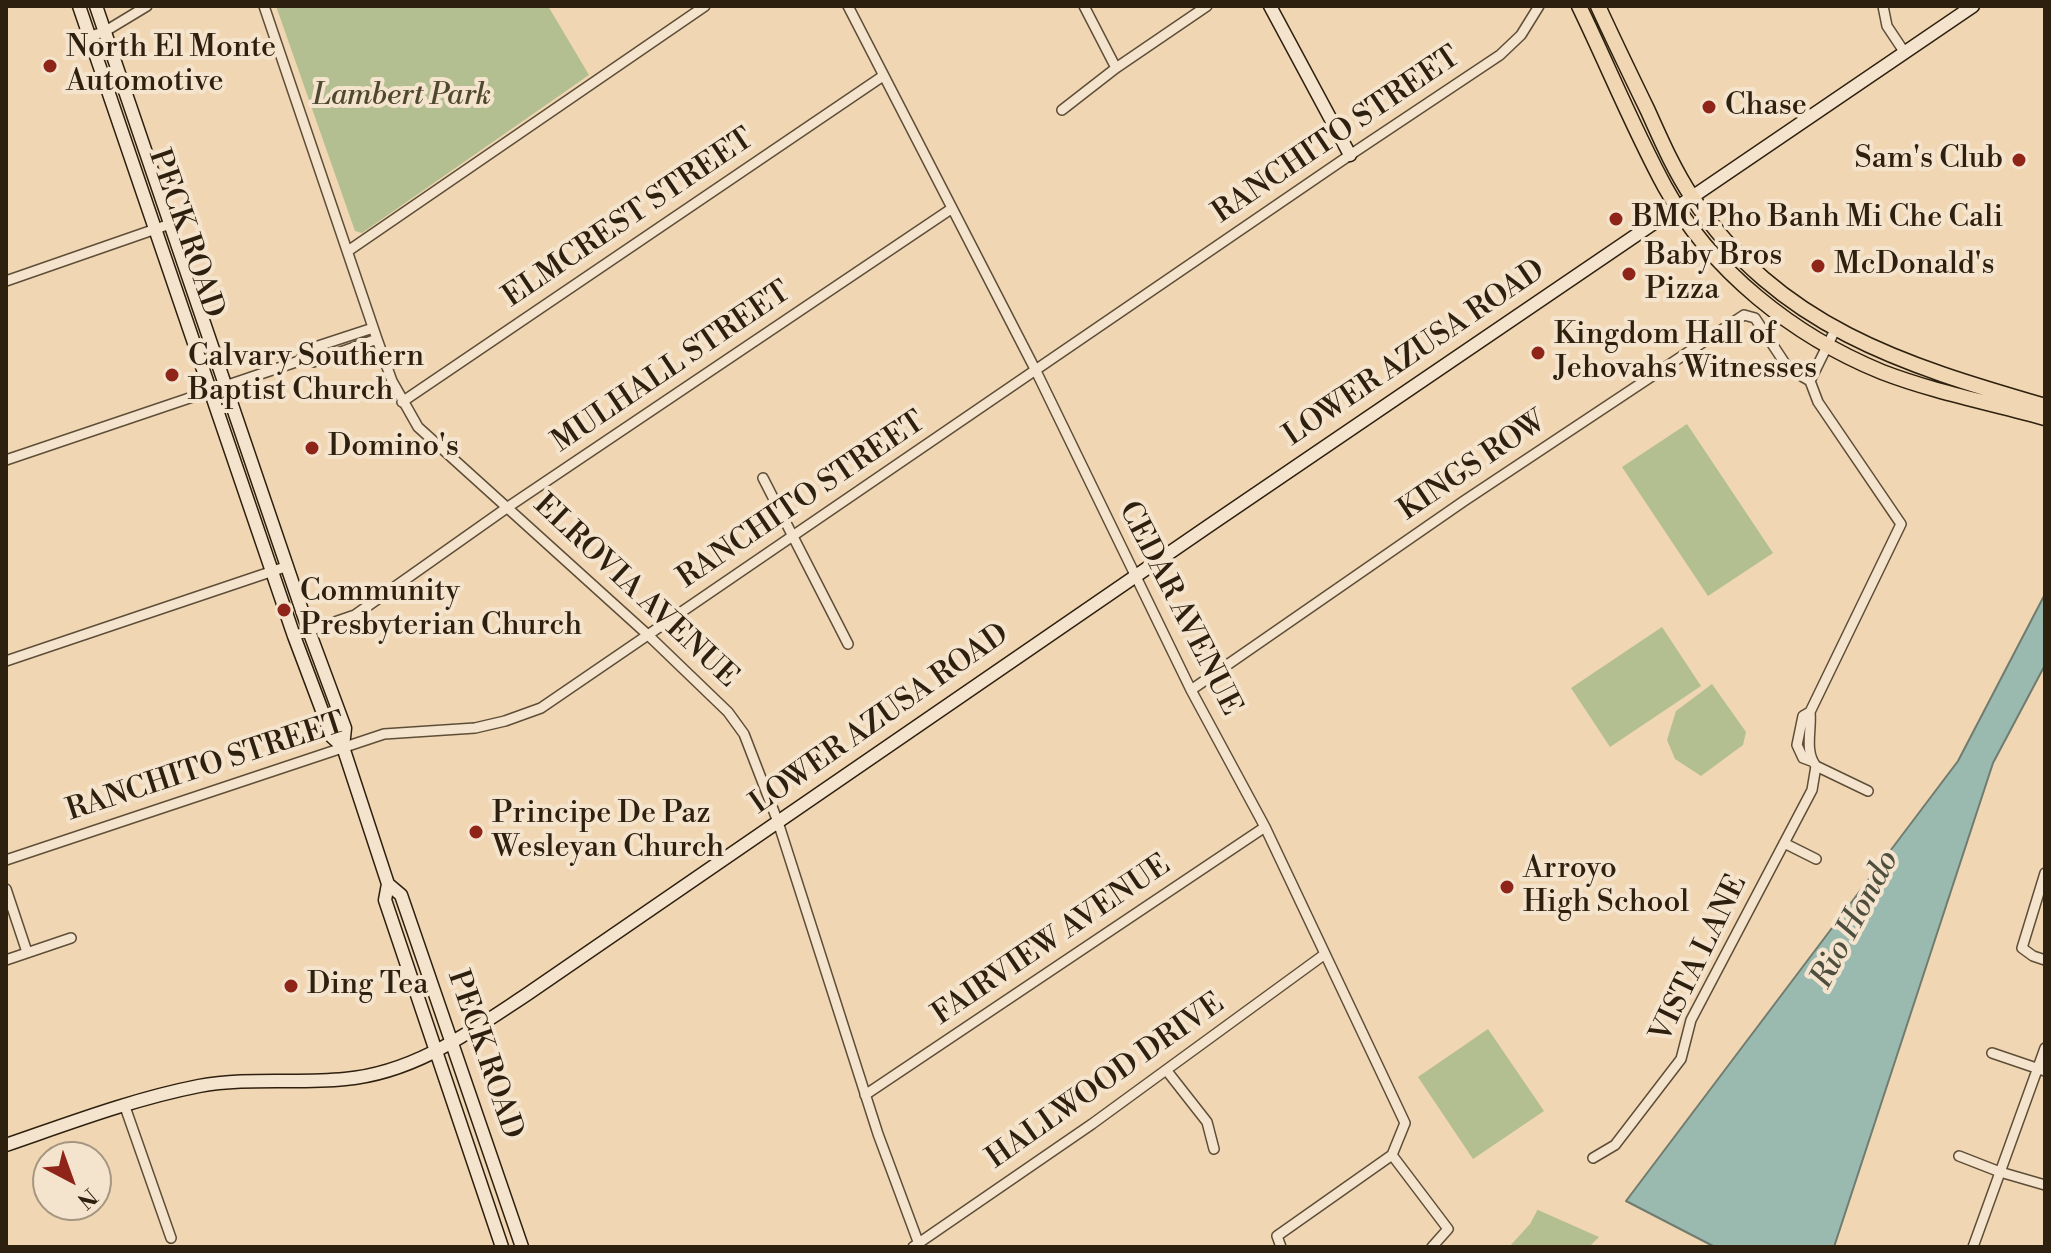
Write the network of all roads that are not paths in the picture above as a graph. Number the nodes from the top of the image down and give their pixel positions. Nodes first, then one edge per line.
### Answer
1 (79, 6) edge
2 (96, 6) edge
3 (147, 6) edge
4 (264, 6) edge
5 (705, 6) edge
6 (848, 6) edge
7 (1084, 6) edge
8 (1207, 6) edge
9 (1270, 6) edge
10 (1539, 6) edge
11 (1579, 6) edge
12 (1598, 6) edge
13 (1883, 6) edge
14 (1973, 6) edge
15 (104, 32) junction
16 (90, 36) junction
17 (1905, 53) junction
18 (1116, 68) junction
19 (883, 76) junction
20 (1062, 110) dead end
21 (1350, 155) junction
22 (1693, 198) junction
23 (1679, 206) junction
24 (951, 209) junction
25 (170, 224) junction
26 (156, 229) junction
27 (348, 251) junction
28 (6, 281) edge
29 (373, 328) junction
30 (1835, 330) junction
31 (377, 339) junction
32 (1826, 345) junction
33 (299, 361) junction
34 (1036, 371) junction
35 (1953, 376) junction
36 (1903, 378) junction
37 (1810, 381) junction
38 (227, 385) junction
39 (212, 390) junction
40 (402, 402) junction
41 (2045, 406) edge
42 (2045, 418) edge
43 (6, 460) edge
44 (763, 478) dead end
45 (508, 507) junction
46 (792, 535) junction
47 (288, 566) junction
48 (273, 570) junction
49 (1135, 576) junction
50 (309, 631) junction
51 (648, 635) junction
52 (294, 636) junction
53 (848, 644) dead end
54 (6, 661) edge
55 (1191, 690) junction
56 (343, 747) junction
57 (1813, 764) junction
58 (1868, 791) dead end
59 (778, 822) junction
60 (1265, 827) junction
61 (1784, 843) junction
62 (1816, 859) dead end
63 (6, 860) edge
64 (2045, 873) edge
65 (388, 884) junction
66 (6, 889) edge
67 (71, 938) dead end
68 (27, 952) junction
69 (1325, 954) junction
70 (6, 960) edge
71 (2045, 960) edge
72 (453, 1042) junction
73 (2045, 1048) edge
74 (437, 1052) junction
75 (1992, 1053) dead end
76 (2041, 1070) edge
77 (1167, 1071) junction
78 (865, 1095) junction
79 (124, 1104) junction
80 (6, 1145) edge
81 (1214, 1149) dead end
82 (1392, 1155) junction
83 (1959, 1156) dead end
84 (1593, 1158) dead end
85 (2000, 1172) junction
86 (2045, 1185) edge
87 (171, 1238) dead end
88 (917, 1246) edge
89 (502, 1247) edge
90 (522, 1247) edge
91 (1281, 1247) edge
92 (1432, 1247) edge
93 (1973, 1247) edge

1 - 16 main road, PECK ROAD
2 - 15 main road, PECK ROAD
3 - 15 street
4 - 27 street, ELROVIA AVENUE
5 - 27 street
6 - 19 street, CEDAR AVENUE
7 - 18 street
8 - 18 street
9 - 21 main road
10 - 21 street, RANCHITO STREET
11 - 23 main road
12 - 22 main road
13 - 17 street
14 - 17 main road
15 - 16 street
15 - 25 main road, PECK ROAD
16 - 26 main road, PECK ROAD
17 - 22 main road
18 - 20 street
19 - 24 street, CEDAR AVENUE
19 - 40 street, ELMCREST STREET
21 - 34 street, RANCHITO STREET
22 - 23 main road, LOWER AZUSA ROAD
22 - 30 main road
23 - 32 main road
23 - 49 main road, LOWER AZUSA ROAD
24 - 34 street, CEDAR AVENUE
24 - 45 street, MULHALL STREET
25 - 26 street
25 - 38 main road, PECK ROAD
26 - 28 street
26 - 39 main road, PECK ROAD
27 - 29 street, ELROVIA AVENUE
29 - 31 street, ELROVIA AVENUE
29 - 33 street
30 - 32 street
30 - 35 main road
31 - 33 street
31 - 40 street, ELROVIA AVENUE
32 - 36 main road
32 - 37 street
33 - 38 street
34 - 46 street, RANCHITO STREET
34 - 49 street, CEDAR AVENUE
35 - 36 main road
35 - 41 main road
36 - 42 main road
37 - 55 street, KINGS ROW
37 - 57 street, KINGS ROW
38 - 39 street
38 - 47 main road, PECK ROAD
39 - 43 street
39 - 48 main road, PECK ROAD
40 - 45 street, ELROVIA AVENUE
44 - 46 street
45 - 50 street, MULHALL STREET
45 - 51 street, ELROVIA AVENUE
46 - 51 street, RANCHITO STREET
46 - 53 street
47 - 48 street
47 - 50 main road, PECK ROAD
48 - 52 main road, PECK ROAD
48 - 54 street
49 - 55 street, CEDAR AVENUE
49 - 59 main road, LOWER AZUSA ROAD
50 - 52 street, MULHALL STREET
50 - 56 main road, PECK ROAD
51 - 56 street, RANCHITO STREET
51 - 59 street, ELROVIA AVENUE
52 - 56 main road, PECK ROAD
55 - 60 street, CEDAR AVENUE
56 - 63 street, RANCHITO STREET
56 - 65 main road, PECK ROAD
57 - 58 street
57 - 61 street, VISTA LANE
59 - 72 main road, LOWER AZUSA ROAD
59 - 78 street, ELROVIA AVENUE
60 - 69 street, CEDAR AVENUE
60 - 78 street, FAIRVIEW AVENUE
61 - 62 street
61 - 84 street, VISTA LANE
64 - 71 street
65 - 72 main road, PECK ROAD
65 - 74 main road, PECK ROAD
66 - 68 street
67 - 68 street
68 - 70 street
69 - 77 street, HALLWOOD DRIVE
69 - 82 street, CEDAR AVENUE
72 - 74 main road, LOWER AZUSA ROAD
72 - 90 main road, PECK ROAD
73 - 76 street
74 - 79 main road, LOWER AZUSA ROAD
74 - 89 main road, PECK ROAD
75 - 76 street
76 - 85 street
77 - 81 street
77 - 88 street, HALLWOOD DRIVE
78 - 88 street, ELROVIA AVENUE
79 - 80 main road, LOWER AZUSA ROAD
79 - 87 street
82 - 91 street
82 - 92 street
83 - 85 street
85 - 86 street
85 - 93 street

